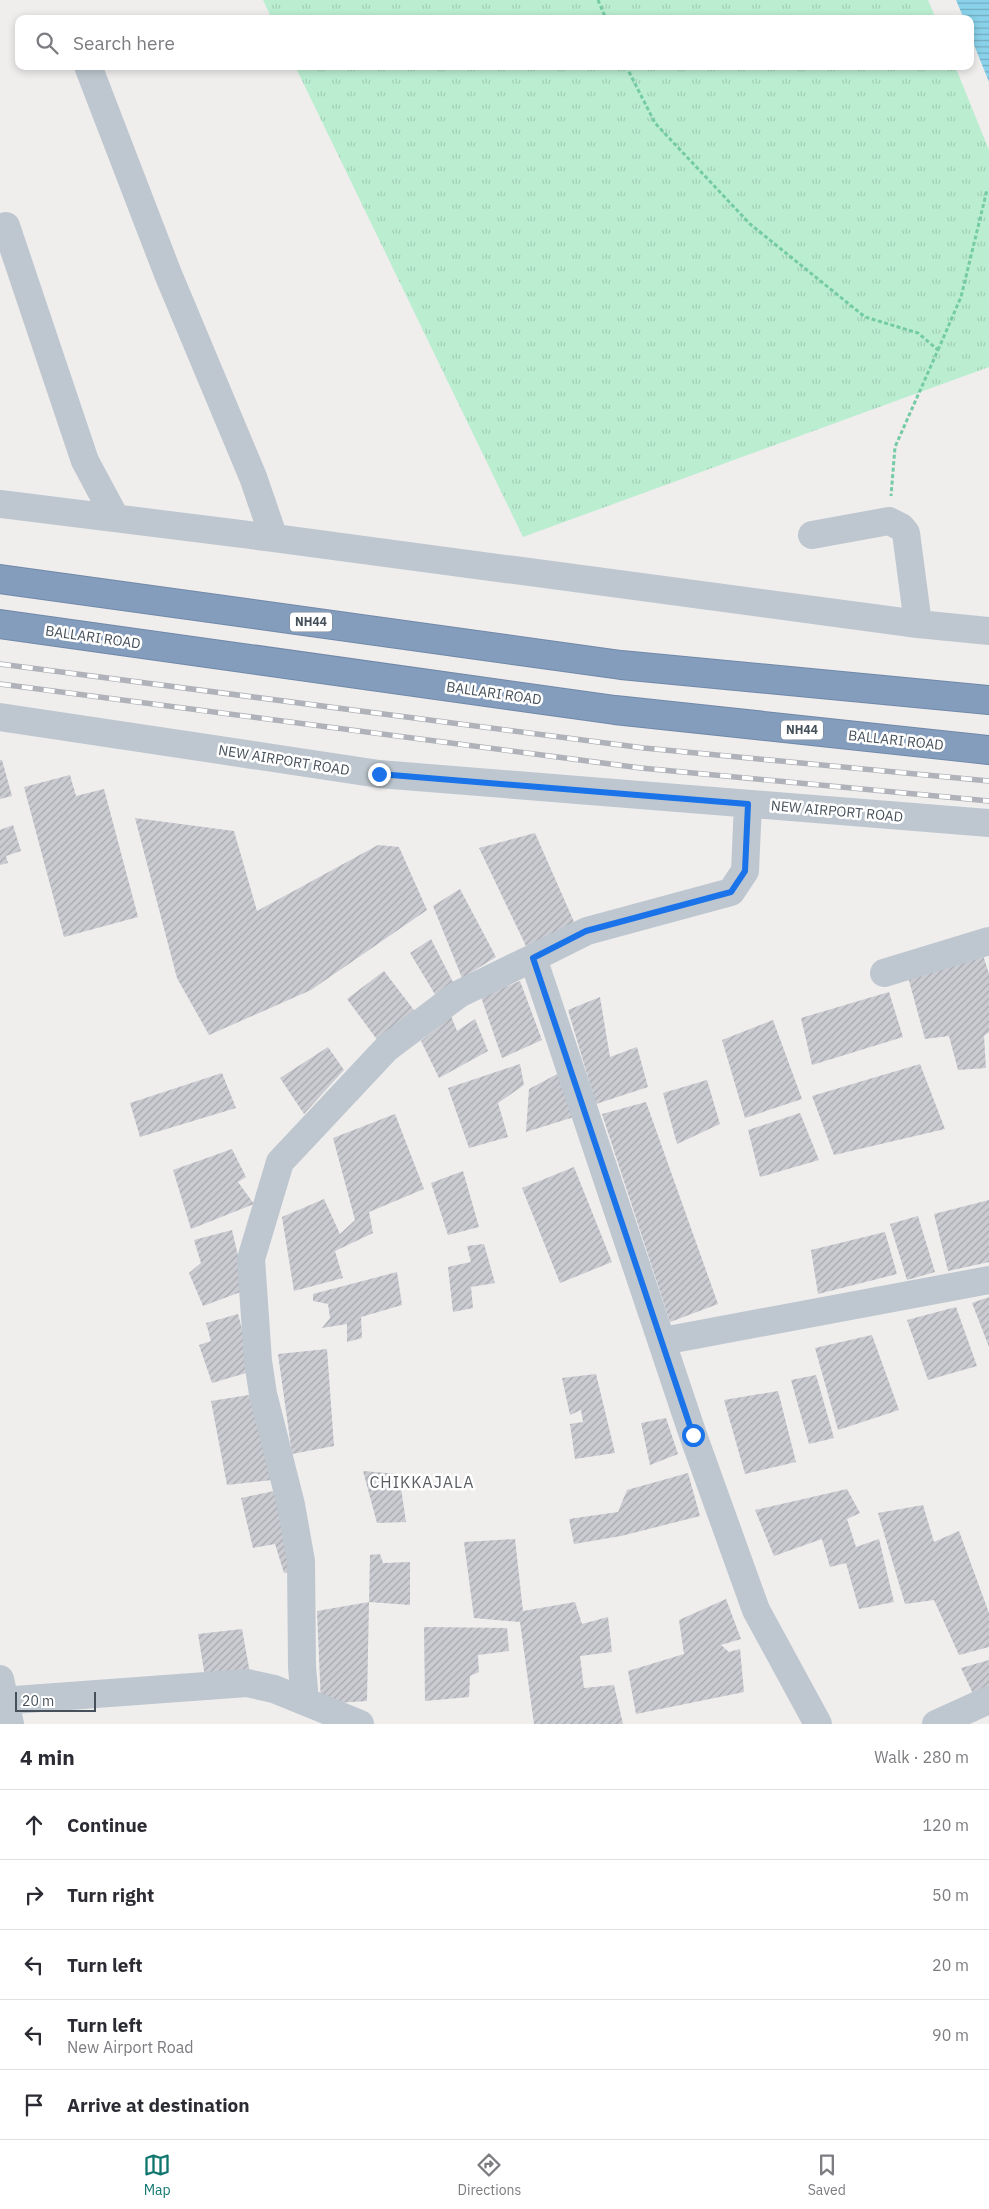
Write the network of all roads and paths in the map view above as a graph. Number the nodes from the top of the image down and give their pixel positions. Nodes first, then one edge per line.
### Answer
1 (598, 0) edge
2 (604, 15) edge
3 (90, 70) edge
4 (628, 70) edge
5 (987, 190) dead end
6 (6, 226) dead end
7 (938, 350) junction
8 (0, 504) edge
9 (115, 517) junction
10 (889, 522) junction
11 (812, 535) dead end
12 (274, 538) junction
13 (0, 579) edge
14 (0, 624) edge
15 (918, 624) junction
16 (989, 631) edge
17 (989, 700) edge
18 (0, 717) edge
19 (989, 750) edge
20 (748, 804) junction
21 (989, 823) edge
22 (989, 942) edge
23 (533, 958) junction
24 (884, 973) dead end
25 (989, 1280) edge
26 (663, 1341) junction
27 (989, 1700) edge
28 (4, 1701) edge
29 (305, 1701) junction
30 (360, 1724) edge
31 (818, 1724) edge
32 (936, 1724) edge

1 - 2 path
3 - 12 street
4 - 7 path
5 - 7 path
6 - 9 street
7 - 10 path
8 - 9 street
9 - 12 street
10 - 11 street
10 - 15 street
12 - 15 street
13 - 17 highway, NH44
14 - 19 highway, BALLARI ROAD / NH44
15 - 16 street
18 - 20 street, NEW AIRPORT ROAD
20 - 21 street, NEW AIRPORT ROAD
20 - 23 street
22 - 24 street
23 - 26 street
23 - 29 street
25 - 26 street
26 - 31 street
27 - 32 street
28 - 29 street
29 - 30 street

